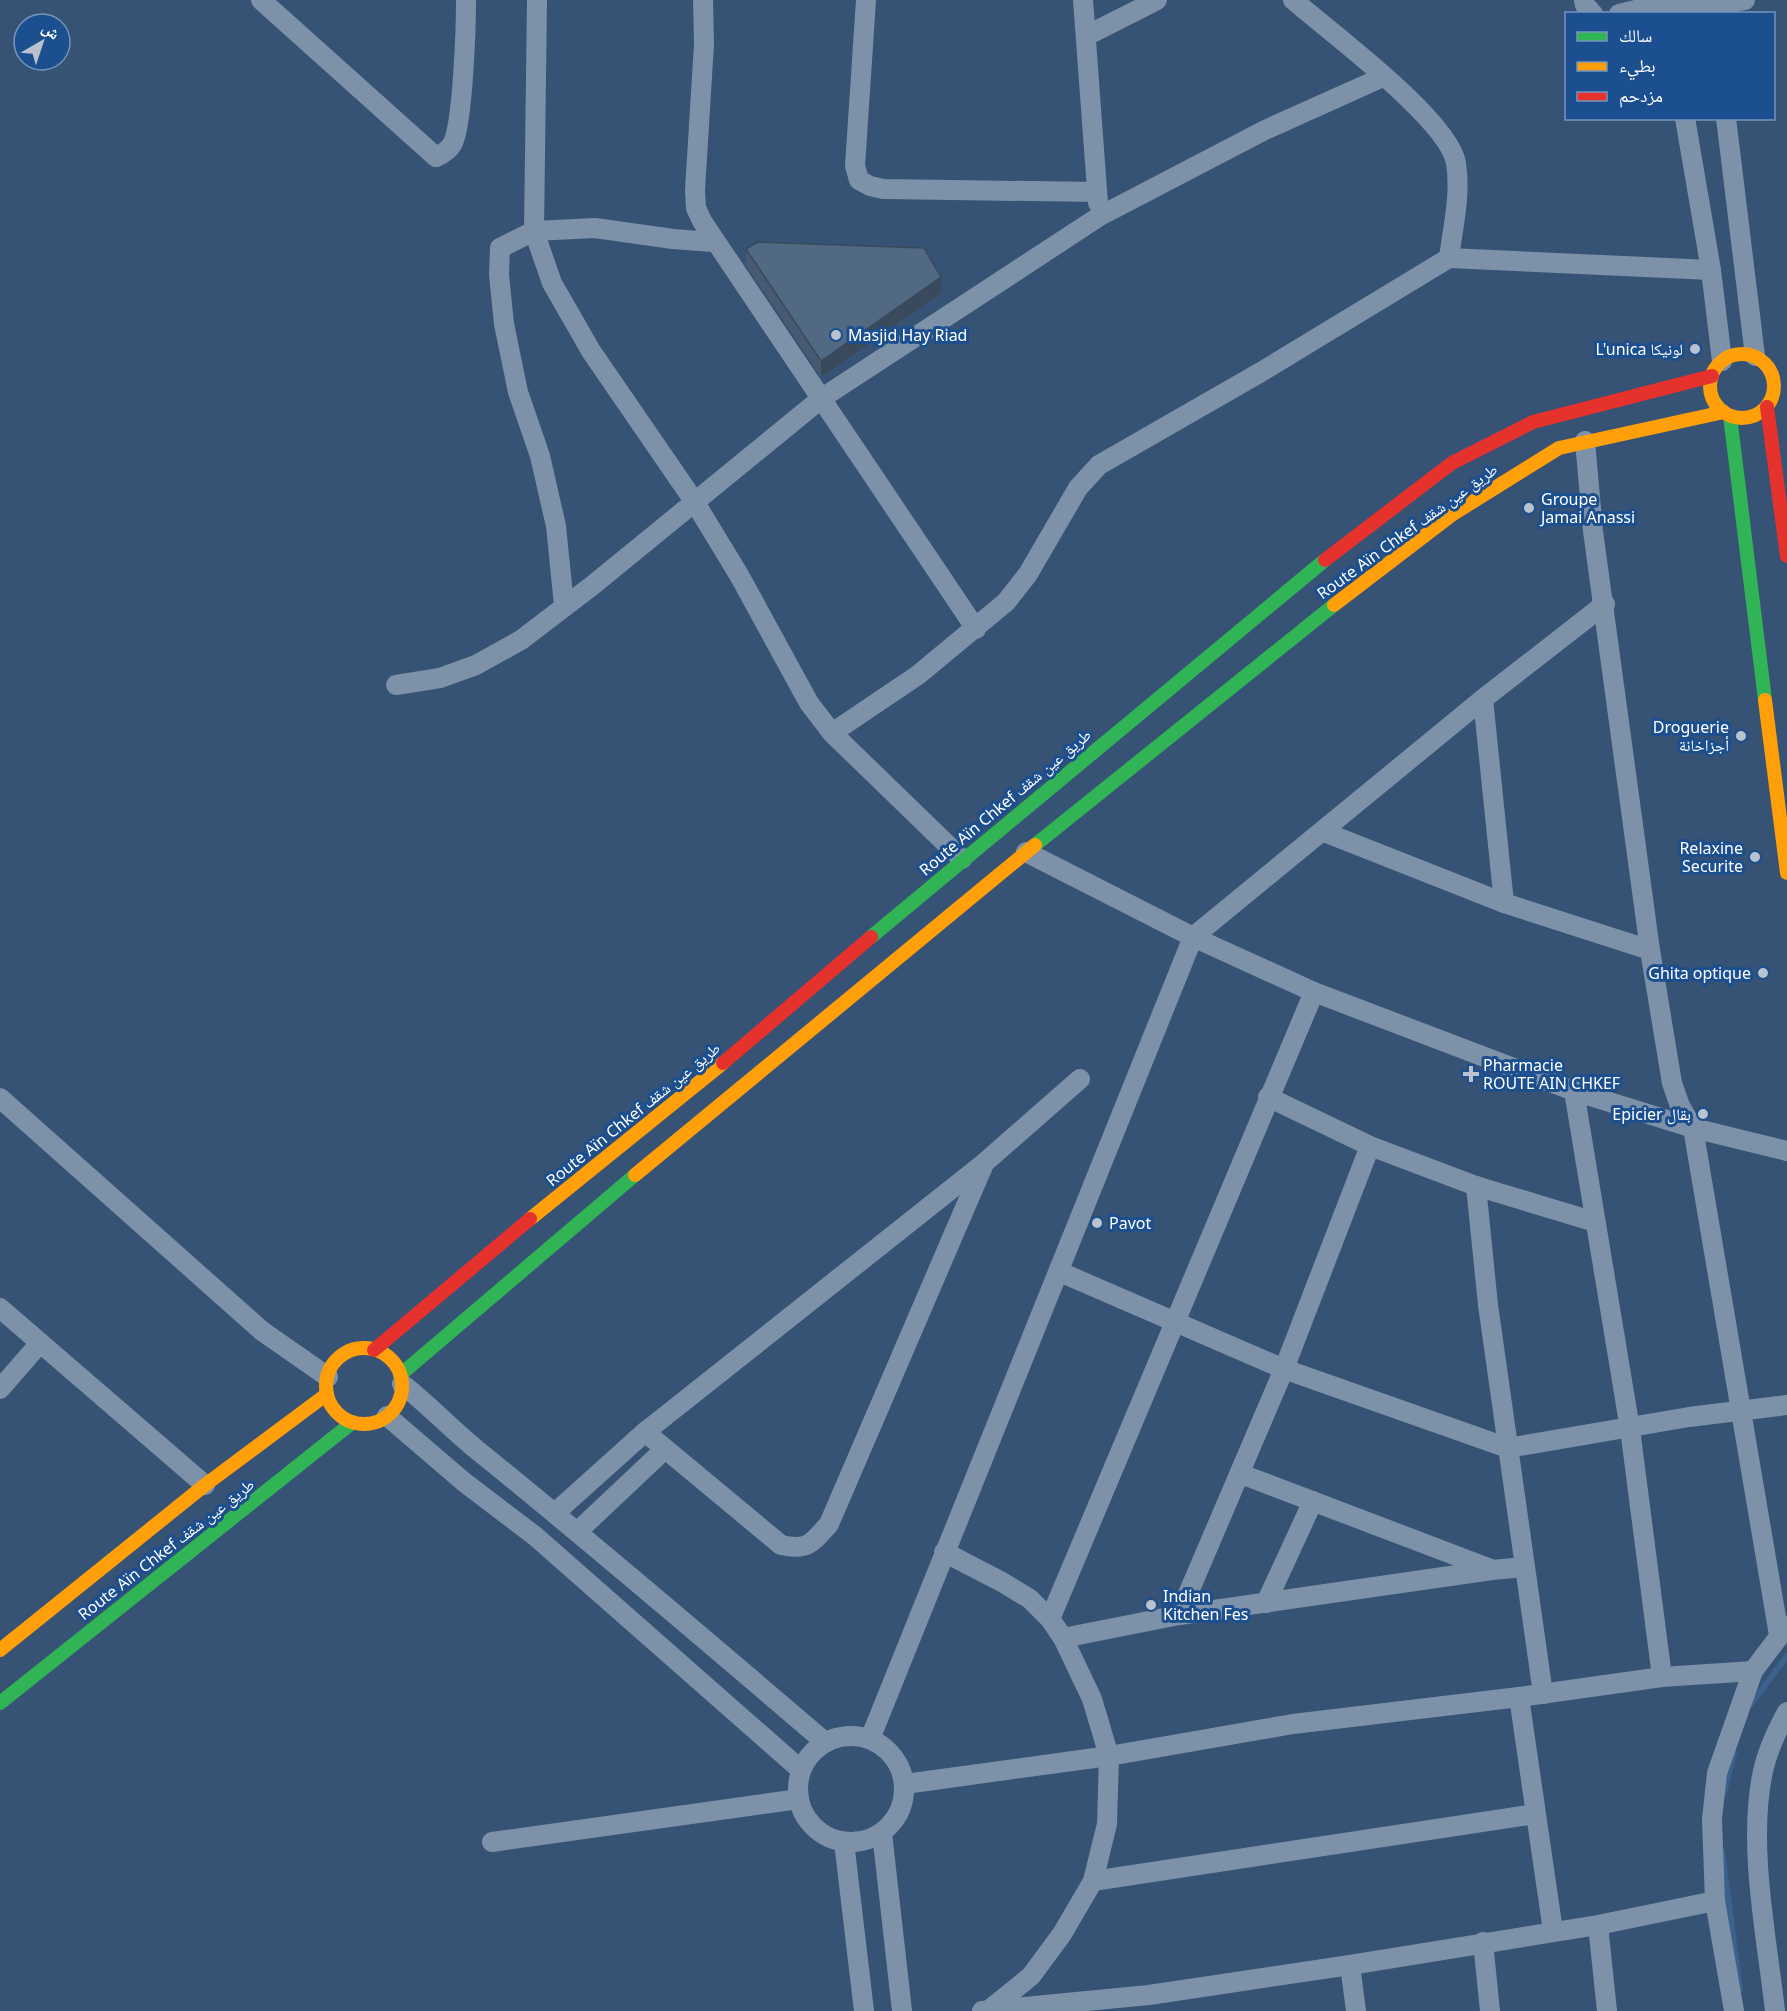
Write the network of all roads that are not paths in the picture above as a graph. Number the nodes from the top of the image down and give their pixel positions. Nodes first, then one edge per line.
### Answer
1 (261, 0) edge
2 (466, 0) edge
3 (537, 0) edge
4 (703, 0) edge
5 (866, 0) edge
6 (1083, 0) edge
7 (1157, 0) edge
8 (1293, 0) edge
9 (1745, 0) edge
10 (1665, 5) edge
11 (1713, 7) edge
12 (1629, 12) edge
13 (1086, 36) junction
14 (1383, 77) junction
15 (1685, 120) edge
16 (1726, 120) edge
17 (1096, 192) junction
18 (1100, 216) junction
19 (534, 231) junction
20 (713, 242) junction
21 (1449, 258) junction
22 (1711, 270) junction
23 (1779, 357) dead end
24 (1759, 358) junction
25 (1717, 368) junction
26 (1787, 397) edge
27 (822, 398) junction
28 (1769, 404) junction
29 (1727, 414) junction
30 (1585, 441) junction
31 (694, 501) junction
32 (1785, 511) edge
33 (1787, 556) edge
34 (1605, 604) junction
35 (564, 605) junction
36 (976, 629) junction
37 (396, 685) dead end
38 (1483, 699) junction
39 (832, 733) junction
40 (1324, 832) junction
41 (1026, 852) junction
42 (962, 859) junction
43 (1787, 873) edge
44 (1504, 903) junction
45 (1193, 937) junction
46 (1650, 950) junction
47 (1314, 992) junction
48 (1080, 1079) dead end
49 (1574, 1091) junction
50 (1268, 1097) junction
51 (0, 1098) edge
52 (1693, 1128) junction
53 (1370, 1146) junction
54 (1787, 1151) edge
55 (984, 1164) junction
56 (1476, 1185) junction
57 (1595, 1222) junction
58 (1060, 1272) junction
59 (0, 1308) edge
60 (1174, 1320) junction
61 (40, 1343) junction
62 (374, 1350) junction
63 (1284, 1369) junction
64 (401, 1380) junction
65 (327, 1385) junction
66 (0, 1389) edge
67 (1787, 1405) edge
68 (1741, 1410) junction
69 (387, 1416) junction
70 (353, 1422) junction
71 (1630, 1429) junction
72 (645, 1431) junction
73 (1508, 1448) junction
74 (665, 1449) junction
75 (1241, 1474) junction
76 (205, 1485) junction
77 (1313, 1502) junction
78 (556, 1512) junction
79 (578, 1531) junction
80 (944, 1552) junction
81 (1524, 1568) junction
82 (1492, 1570) junction
83 (1266, 1603) junction
84 (1179, 1615) junction
85 (1050, 1619) junction
86 (1783, 1630) edge
87 (1063, 1638) junction
88 (0, 1650) edge
89 (1753, 1671) junction
90 (1662, 1677) junction
91 (1543, 1694) junction
92 (1519, 1698) junction
93 (0, 1703) edge
94 (1787, 1712) edge
95 (870, 1739) junction
96 (825, 1742) junction
97 (1109, 1756) junction
98 (801, 1770) junction
99 (904, 1784) junction
100 (799, 1800) junction
101 (1535, 1814) junction
102 (882, 1833) junction
103 (492, 1842) dead end
104 (844, 1842) junction
105 (1094, 1881) junction
106 (1715, 1901) junction
107 (1598, 1925) junction
108 (1553, 1931) junction
109 (1483, 1942) junction
110 (1350, 1965) junction
111 (1150, 2003) edge
112 (1029, 2009) edge
113 (985, 2010) edge
114 (864, 2011) edge
115 (902, 2011) edge
116 (1356, 2011) edge
117 (1490, 2011) edge
118 (1607, 2011) edge
119 (1734, 2011) edge
120 (1775, 2011) edge

1 - 2 street
3 - 19 street
4 - 20 street
5 - 17 street
6 - 13 street
7 - 13 street
8 - 14 street
9 - 11 street
10 - 11 street
10 - 12 street
13 - 17 street
14 - 18 street
14 - 21 street
15 - 22 street
16 - 24 street
17 - 18 street
18 - 27 street
19 - 20 street
19 - 31 street
19 - 35 street
20 - 27 street
21 - 22 street
21 - 36 street
22 - 25 street
23 - 24 main road
24 - 25 main road
24 - 28 main road
25 - 29 main road
25 - 42 main road, Route Aïn Chkef طريق عين شقف
26 - 28 main road
27 - 31 street
27 - 36 street
28 - 29 main road
28 - 32 main road
29 - 30 main road, Route Aïn Chkef طريق عين شقف
29 - 43 main road
30 - 34 street
30 - 41 main road, Route Aïn Chkef طريق عين شقف
31 - 35 street
31 - 39 street
32 - 33 main road
34 - 38 street
34 - 46 street
35 - 37 street
36 - 39 street
38 - 40 street
38 - 44 street
39 - 42 street
40 - 44 street
40 - 45 street
41 - 45 street
41 - 64 main road, Route Aïn Chkef طريق عين شقف
42 - 62 main road, Route Aïn Chkef طريق عين شقف
44 - 46 street
45 - 47 street
45 - 58 street
46 - 52 street
47 - 49 street
47 - 50 street
48 - 55 street
49 - 52 street
49 - 57 street
50 - 53 street
50 - 60 street
51 - 65 street
52 - 54 street
52 - 68 street
53 - 56 street
53 - 63 street
55 - 72 street
55 - 74 street
56 - 57 street
56 - 73 street
57 - 71 street
58 - 60 street
58 - 80 street
59 - 61 street
60 - 63 street
60 - 85 street
61 - 66 street
61 - 76 street
62 - 64 main road
62 - 65 main road
63 - 73 street
63 - 75 street
64 - 69 main road
64 - 78 street
65 - 70 main road
65 - 76 main road, Route Aïn Chkef طريق عين شقف
67 - 68 street
68 - 71 street
68 - 86 street
69 - 70 main road
69 - 98 street
70 - 93 main road, Route Aïn Chkef طريق عين شقف
71 - 73 street
71 - 90 street
72 - 74 street
72 - 78 street
73 - 81 street
74 - 79 street
75 - 77 street
75 - 84 street
76 - 88 main road, Route Aïn Chkef طريق عين شقف
77 - 82 street
77 - 83 street
78 - 79 street
79 - 96 street
80 - 85 street
80 - 95 street
81 - 82 street
81 - 91 street
82 - 83 street
83 - 84 street
84 - 87 street
85 - 87 street
86 - 89 street
87 - 97 street
89 - 90 street
89 - 106 street
90 - 91 street
91 - 92 street
92 - 97 street
92 - 101 street
94 - 120 street
95 - 96 street
95 - 99 street
96 - 98 street
97 - 99 street
97 - 105 street
98 - 100 street
99 - 102 street
100 - 103 street
100 - 104 street
101 - 105 street
101 - 108 street
102 - 104 street
102 - 115 street
104 - 114 street
105 - 113 street
106 - 107 street
106 - 119 street
107 - 108 street
107 - 118 street
108 - 109 street
109 - 110 street
109 - 117 street
110 - 111 street
110 - 116 street
111 - 112 street
112 - 113 street

